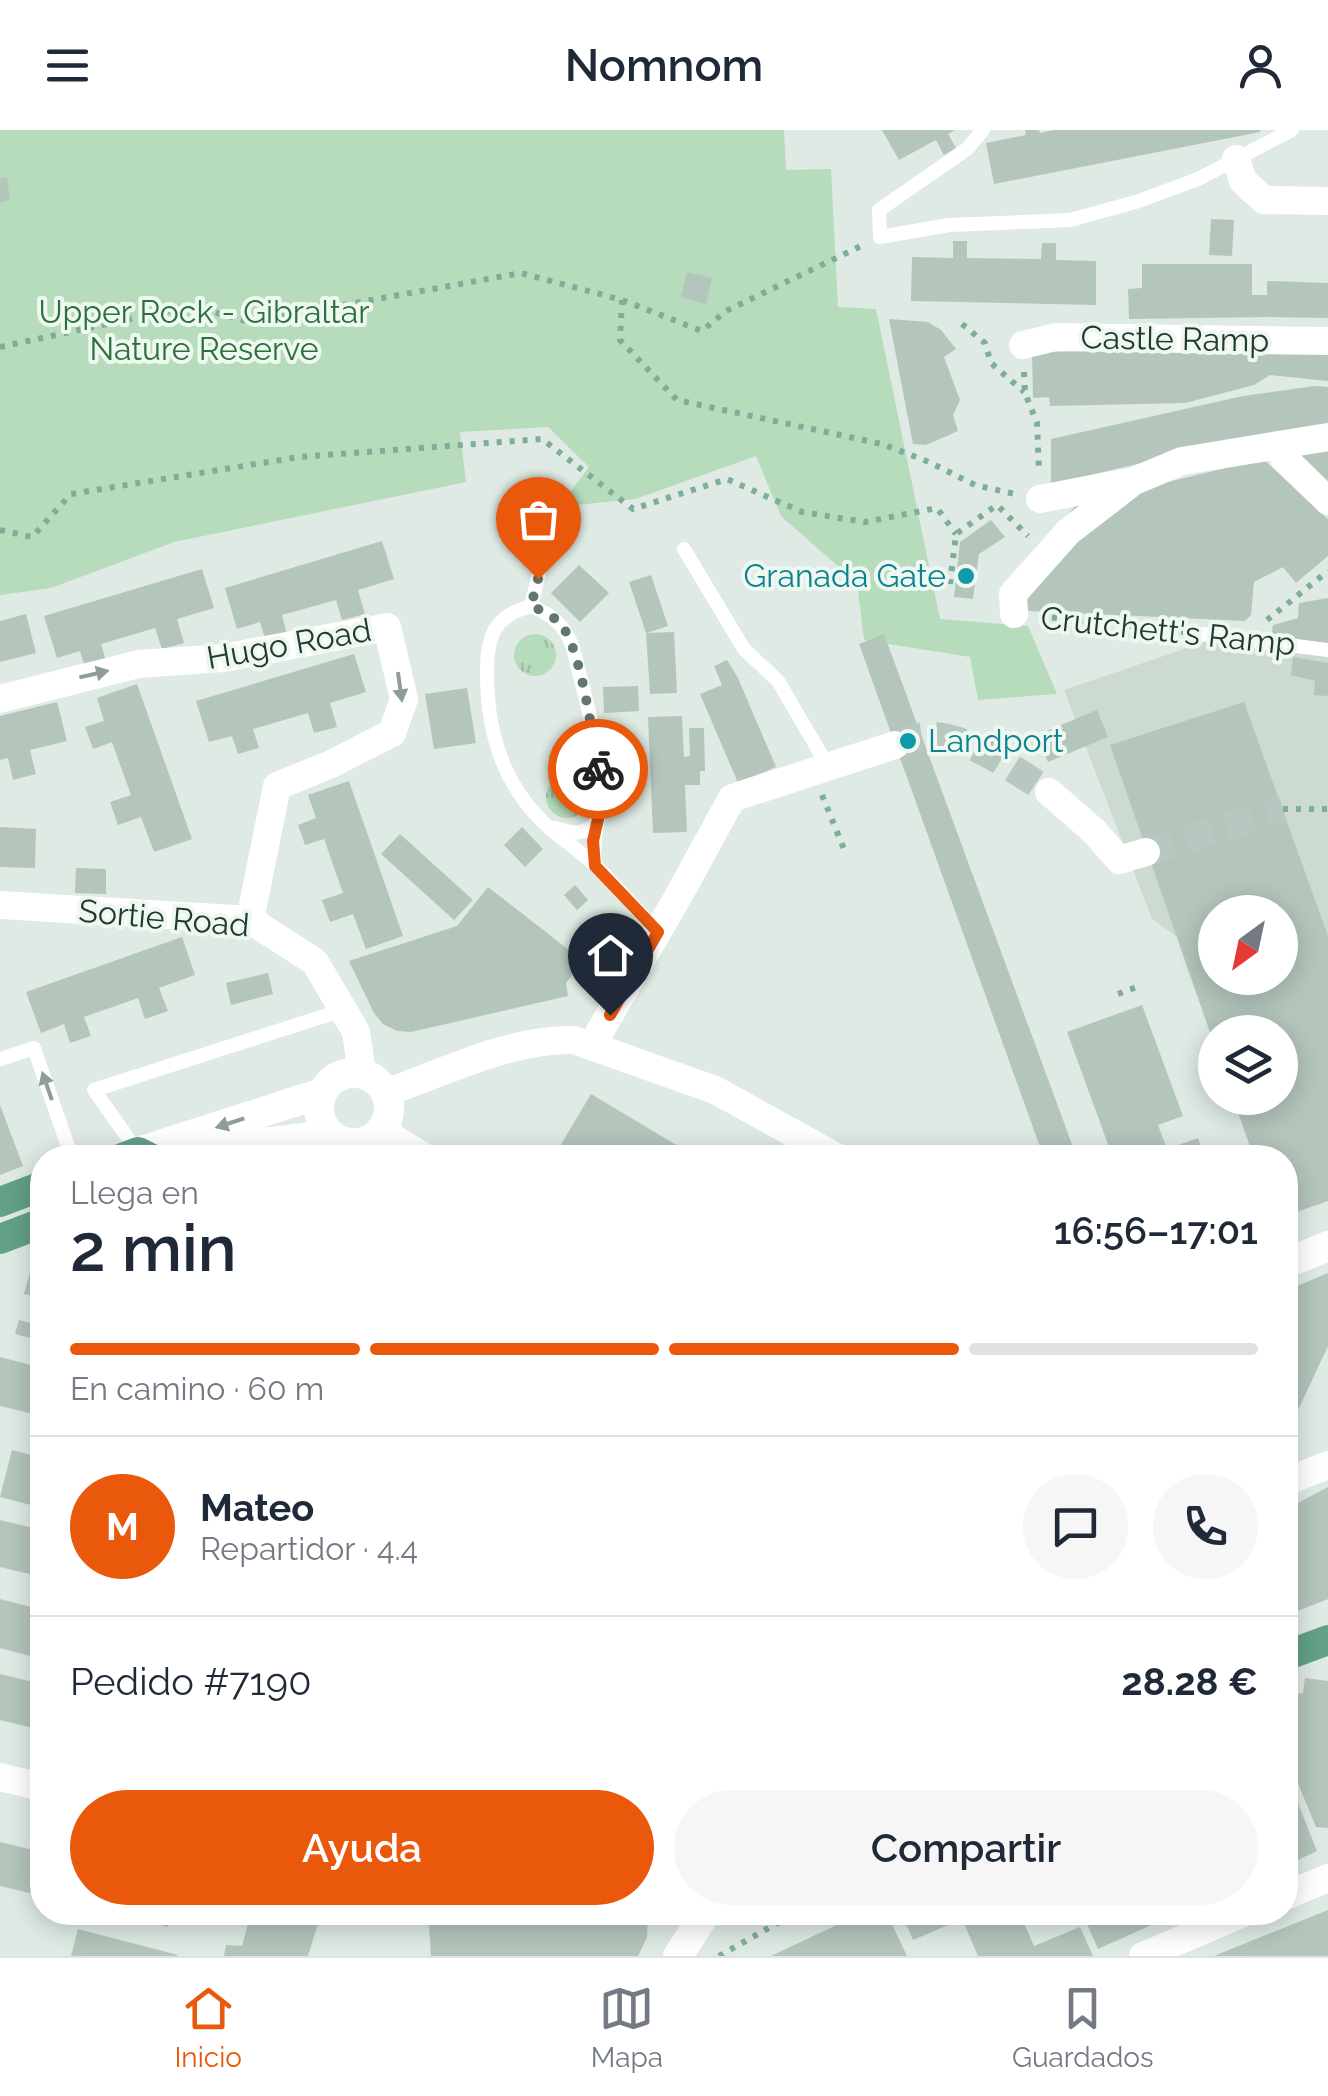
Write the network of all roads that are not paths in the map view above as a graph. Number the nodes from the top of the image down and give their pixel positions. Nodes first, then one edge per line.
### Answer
1 (983, 130) edge
2 (1292, 130) edge
3 (1236, 159) junction
4 (1328, 201) edge
5 (1328, 342) edge
6 (1023, 346) road end
7 (1328, 437) edge
8 (1284, 458) dead end
9 (1134, 481) junction
10 (1040, 499) road end
11 (1328, 501) edge
12 (684, 550) dead end
13 (544, 553) dead end
14 (531, 606) junction
15 (1014, 614) road end
16 (1204, 634) road end
17 (1328, 650) edge
18 (0, 698) edge
19 (895, 746) tunnel mouth
20 (821, 771) junction
21 (1049, 792) tunnel mouth
22 (540, 819) junction
23 (598, 819) junction
24 (1146, 852) tunnel mouth
25 (595, 866) junction
26 (0, 905) edge
27 (250, 920) junction
28 (658, 932) junction
29 (343, 1010) junction
30 (592, 1045) junction
31 (0, 1058) edge
32 (362, 1073) junction
33 (322, 1092) junction
34 (386, 1092) junction
35 (380, 1131) junction
36 (331, 1134) junction
37 (68, 1145) edge
38 (130, 1145) edge
39 (169, 1145) edge
40 (255, 1145) edge
41 (403, 1145) edge
42 (815, 1145) edge
43 (30, 1189) edge
44 (2, 1196) edge
45 (30, 1227) edge
46 (0, 1239) edge
47 (1328, 1246) edge
48 (1298, 1259) edge
49 (1328, 1464) edge
50 (1298, 1477) edge
51 (1328, 1640) edge
52 (1298, 1651) edge
53 (0, 1777) edge
54 (30, 1784) edge
55 (1328, 1878) edge
56 (1298, 1891) edge
57 (698, 1925) edge
58 (1216, 1925) edge
59 (680, 1955) edge
60 (1143, 1956) edge

1 - 3 lane
2 - 3 lane
3 - 4 street
5 - 6 street, Castle Ramp
7 - 9 street
8 - 11 street
9 - 10 street
9 - 15 street, Crutchett's Ramp
12 - 20 lane
13 - 14 lane
14 - 22 lane
14 - 23 lane
16 - 17 lane, Crutchett's Ramp
18 -> 27 street, Hugo Road
19 - 20 street
20 - 28 street
21 - 24 street
22 - 23 lane
22 - 25 lane
23 - 25 lane
25 - 28 lane
26 - 27 street, Sortie Road
27 - 29 street, Sortie Road
28 - 30 street
29 - 32 street, Sortie Road
29 - 38 lane
30 - 34 street
30 - 42 street
37 -> 31 lane
32 - 33 street
32 - 34 street
33 - 36 street
33 -> 39 street
34 - 35 street
35 - 36 street
35 - 41 street
36 - 40 street
43 - 44 main road
45 - 46 main road
47 - 48 street
49 - 50 street
51 - 52 main road
53 - 54 street
55 - 56 street
57 - 59 street
58 - 60 street

